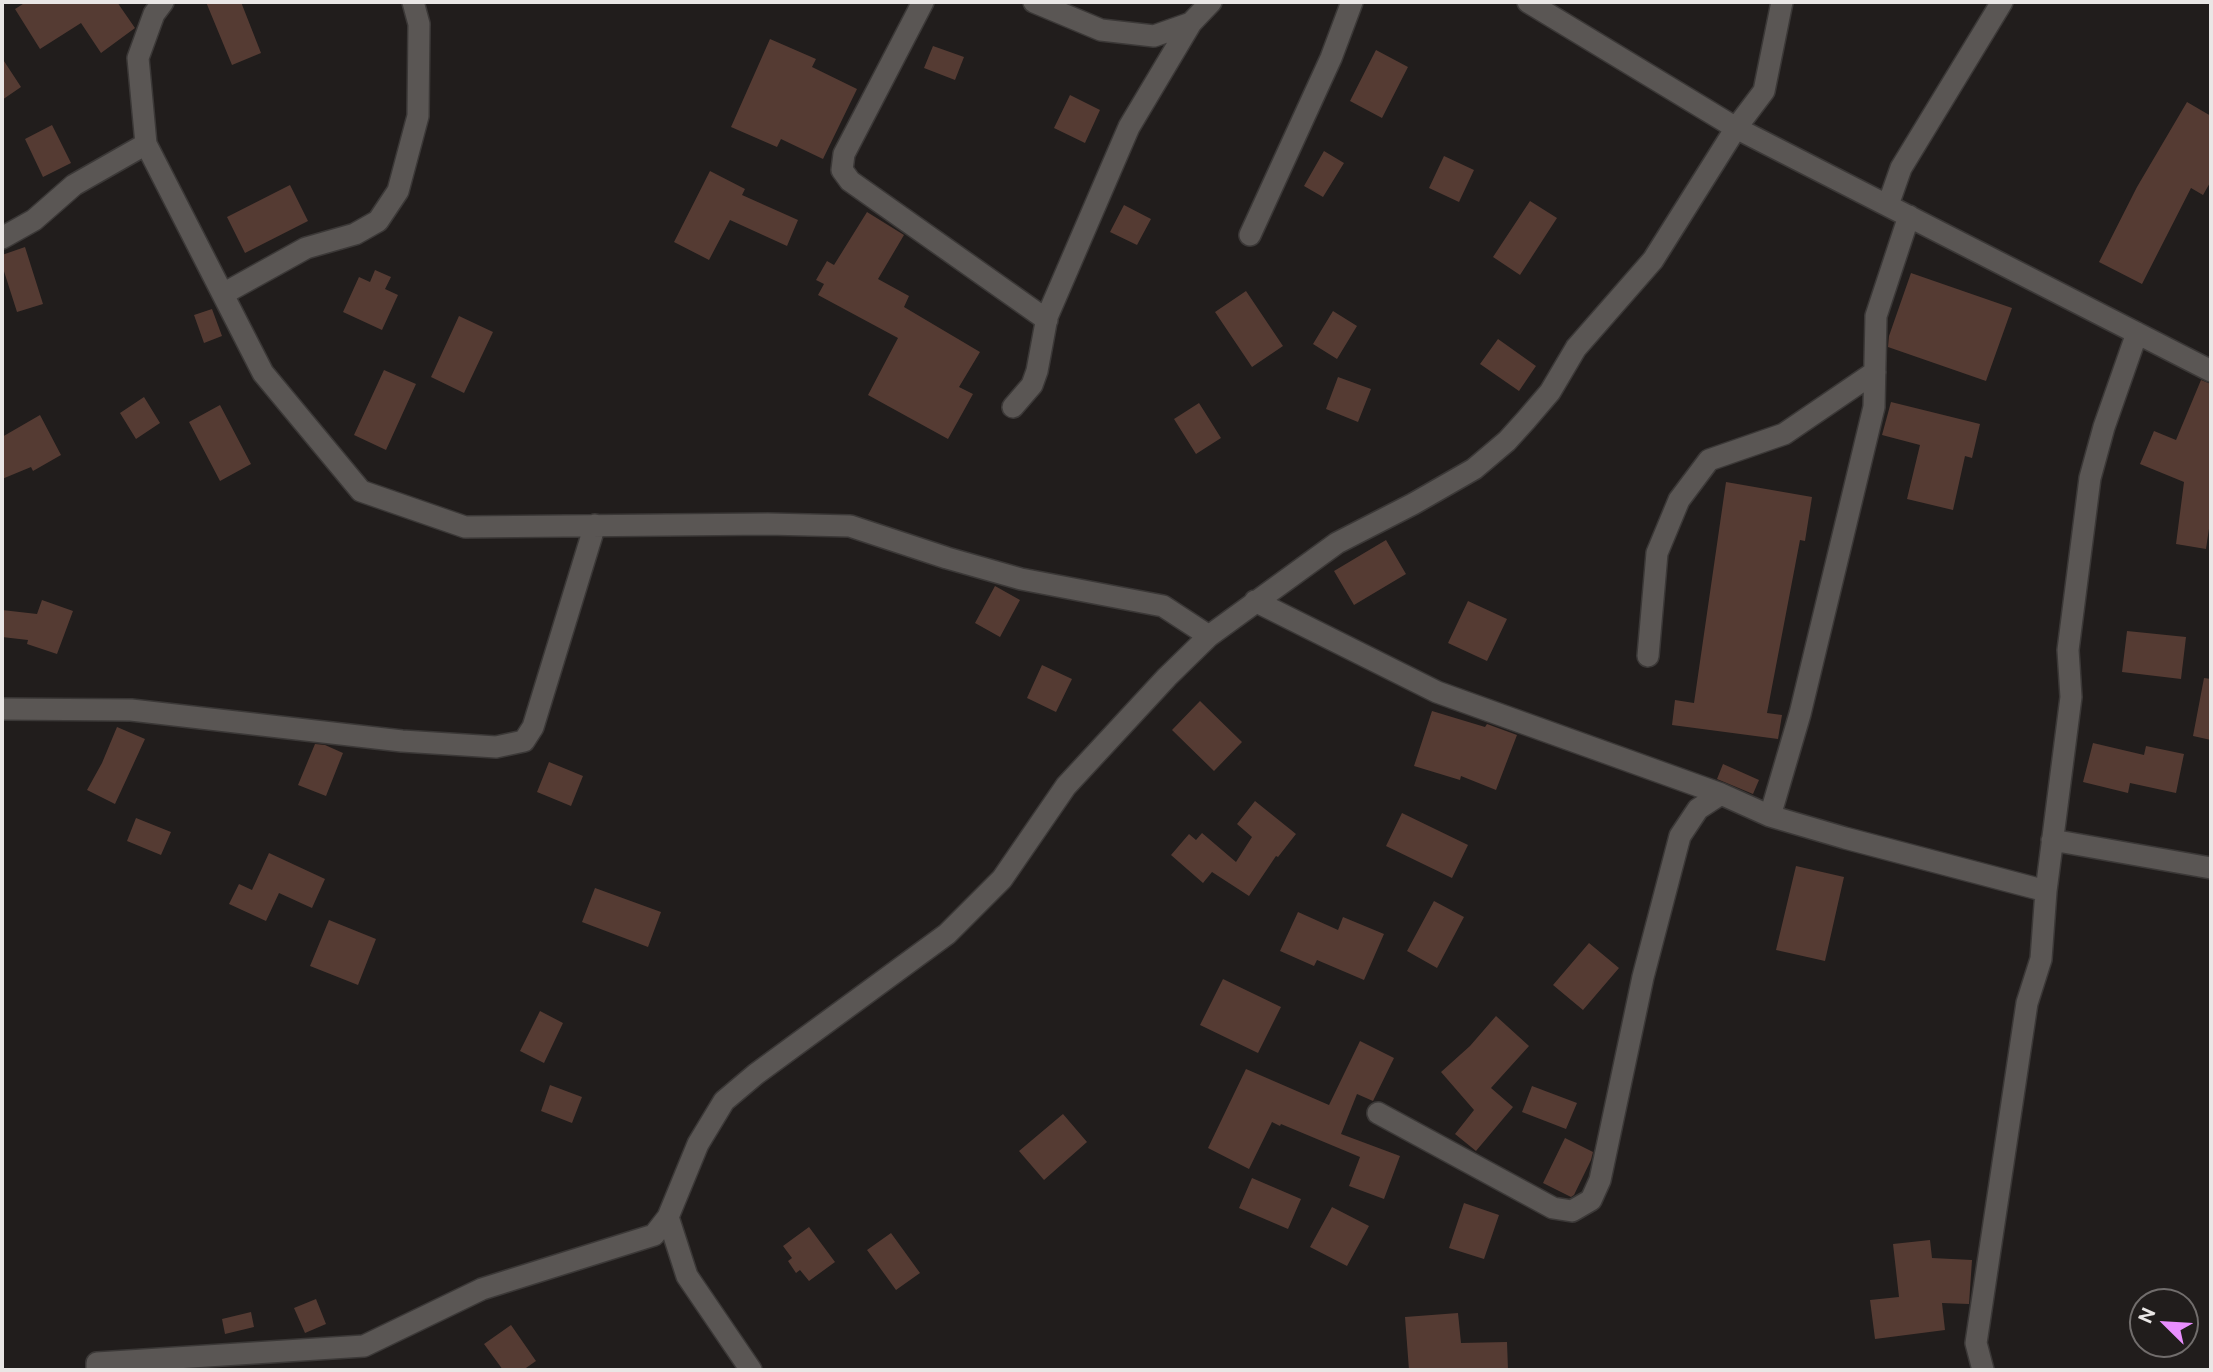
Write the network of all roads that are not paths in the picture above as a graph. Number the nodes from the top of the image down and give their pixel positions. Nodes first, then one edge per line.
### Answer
1 (413, 2) edge
2 (923, 2) edge
3 (1034, 2) edge
4 (1211, 2) edge
5 (1352, 2) edge
6 (1528, 2) edge
7 (1782, 2) edge
8 (2002, 2) edge
9 (155, 6) edge
10 (1191, 23) junction
11 (1736, 128) junction
12 (146, 144) junction
13 (1888, 205) junction
14 (1909, 216) junction
15 (1250, 236) dead end
16 (2, 238) edge
17 (222, 294) junction
18 (1047, 320) junction
19 (2137, 333) junction
20 (2211, 371) edge
21 (1875, 372) junction
22 (1013, 407) dead end
23 (596, 526) junction
24 (1255, 601) junction
25 (1209, 636) junction
26 (1648, 656) dead end
27 (2, 709) edge
28 (1721, 794) junction
29 (1770, 816) junction
30 (2052, 840) junction
31 (2211, 868) edge
32 (2046, 891) junction
33 (1378, 1113) dead end
34 (668, 1217) junction
35 (97, 1370) edge
36 (751, 1370) edge
37 (1983, 1370) edge

1 - 17 street
2 - 18 street
3 - 10 street
4 - 10 street
5 - 15 street
6 - 11 street
7 - 11 street
8 - 13 street
9 - 12 street
10 - 18 street
11 - 13 street
11 - 24 street
12 - 16 street
12 - 17 street
13 - 14 street
14 - 19 street
14 - 21 street
17 - 23 street
18 - 22 street
19 - 20 street
19 - 30 street
21 - 26 street
21 - 29 street
23 - 25 street
23 - 27 street
24 - 25 street
24 - 28 street
25 - 34 street
28 - 29 street
28 - 33 street
29 - 32 street
30 - 31 street
30 - 32 street
32 - 37 street
34 - 35 street
34 - 36 street

